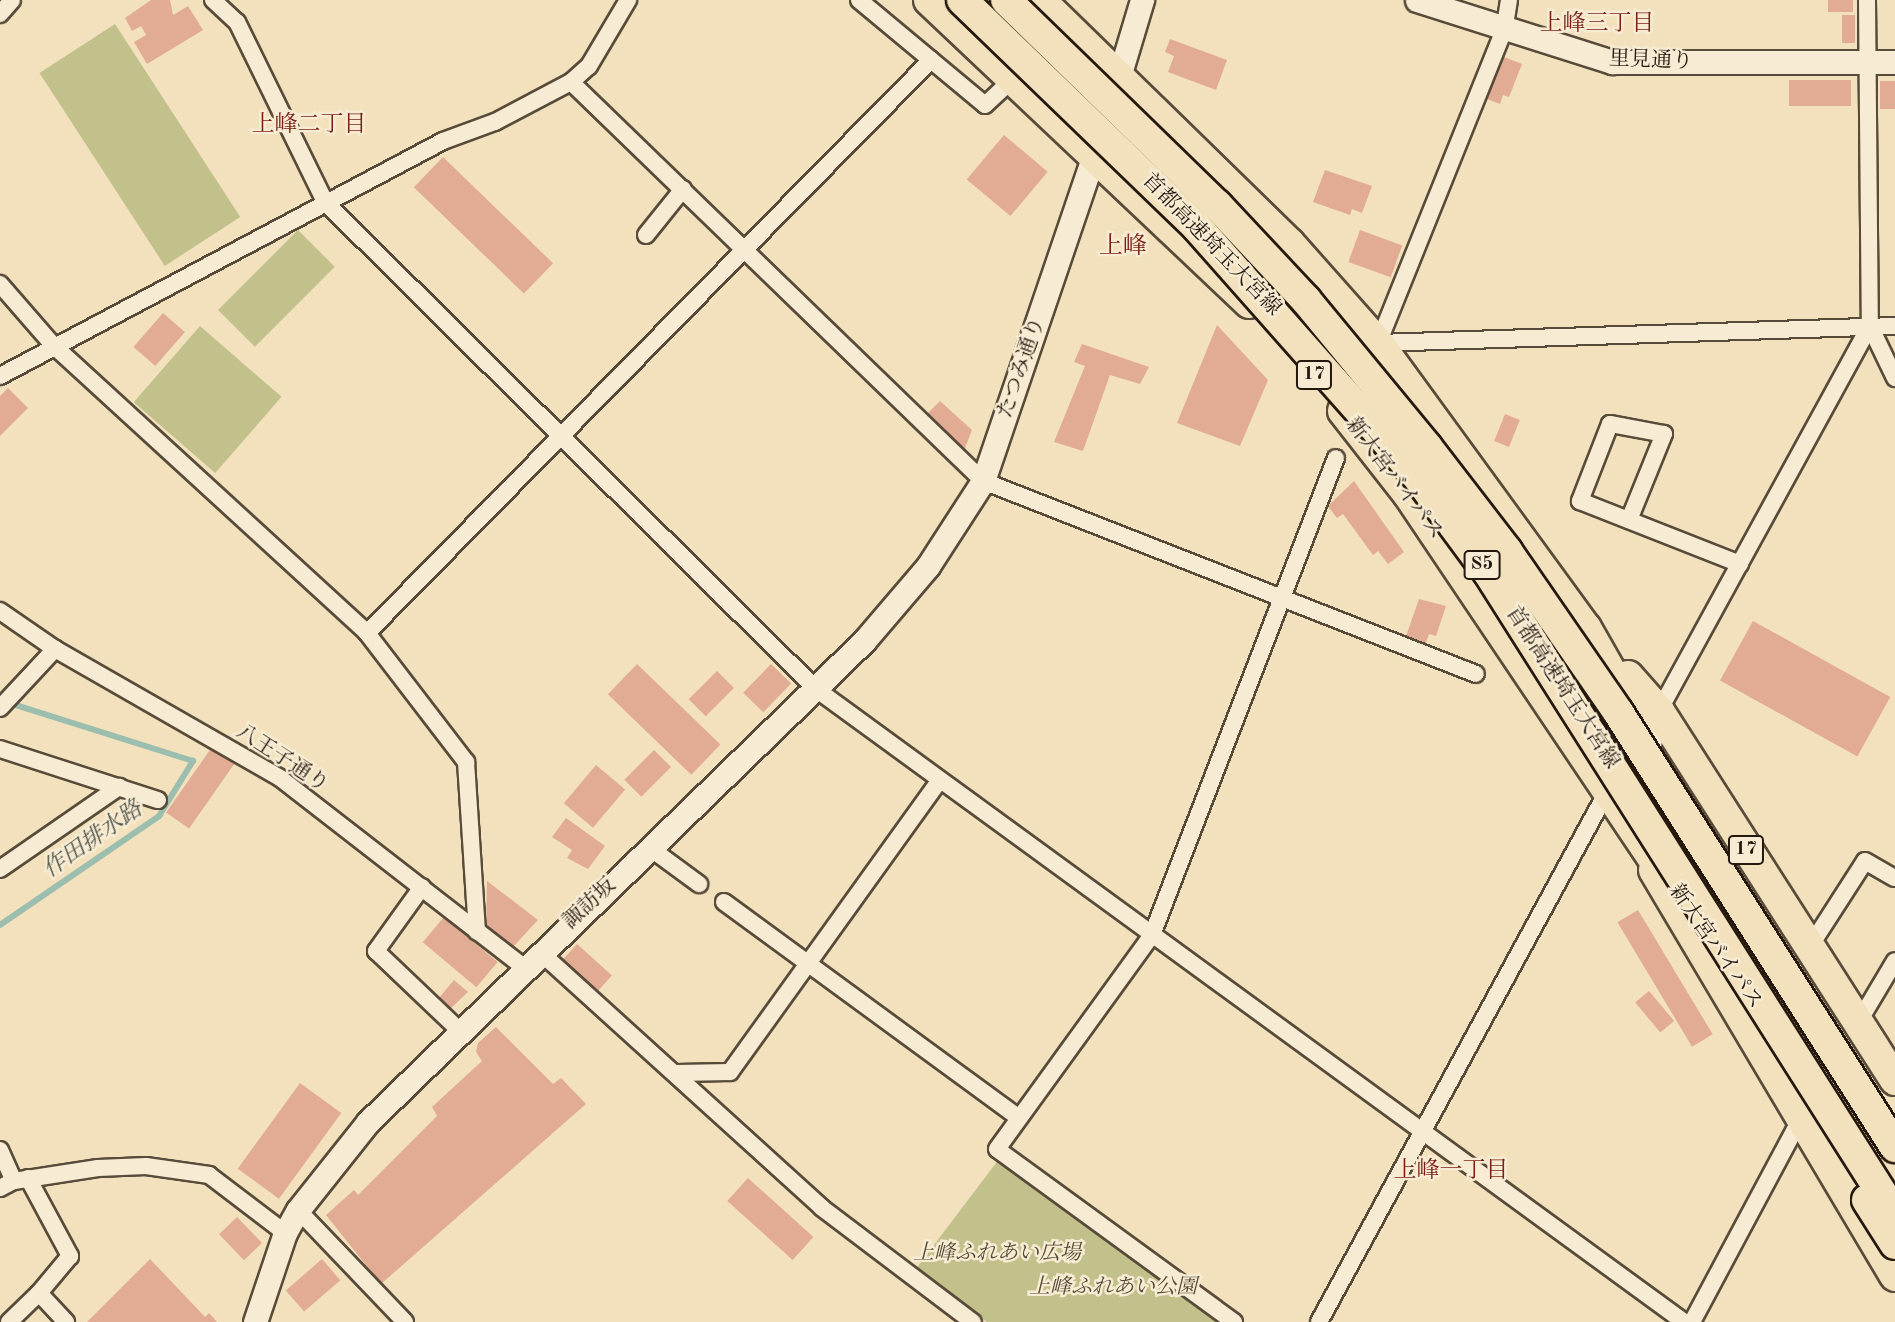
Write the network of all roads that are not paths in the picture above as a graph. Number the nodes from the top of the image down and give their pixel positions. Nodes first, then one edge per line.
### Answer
1 (12, 0) edge
2 (214, 0) edge
3 (628, 0) edge
4 (859, 0) edge
5 (929, 0) edge
6 (962, 0) edge
7 (1006, 0) edge
8 (1040, 0) edge
9 (1142, 0) edge
10 (1417, 0) edge
11 (1509, 0) edge
12 (1867, 0) edge
13 (0, 14) edge
14 (1504, 30) junction
15 (931, 60) junction
16 (1895, 62) edge
17 (1868, 63) junction
18 (1119, 77) junction
19 (1013, 79) junction
20 (571, 82) junction
21 (1094, 154) junction
22 (682, 190) junction
23 (326, 202) junction
24 (646, 235) dead end
25 (744, 250) junction
26 (0, 284) edge
27 (1870, 327) junction
28 (1895, 327) edge
29 (1378, 343) junction
30 (53, 345) junction
31 (0, 376) edge
32 (1895, 378) edge
33 (560, 436) junction
34 (1336, 458) dead end
35 (983, 481) junction
36 (1629, 520) junction
37 (1740, 564) junction
38 (1283, 600) junction
39 (0, 611) edge
40 (1586, 628) junction
41 (368, 633) junction
42 (55, 649) junction
43 (1476, 674) dead end
44 (816, 689) junction
45 (0, 708) edge
46 (1659, 711) junction
47 (1653, 746) junction
48 (0, 749) edge
49 (938, 783) junction
50 (118, 787) junction
51 (158, 800) dead end
52 (1615, 803) junction
53 (650, 848) junction
54 (0, 869) edge
55 (1895, 878) edge
56 (699, 884) dead end
57 (422, 887) junction
58 (724, 902) dead end
59 (1713, 931) junction
60 (477, 932) junction
61 (1152, 935) junction
62 (1809, 948) junction
63 (532, 960) junction
64 (1895, 961) edge
65 (810, 965) junction
66 (1857, 1023) junction
67 (460, 1031) junction
68 (677, 1073) junction
69 (1895, 1080) edge
70 (1018, 1117) junction
71 (1801, 1118) junction
72 (1423, 1135) junction
73 (1895, 1149) edge
74 (0, 1150) edge
75 (14, 1182) edge
76 (1895, 1202) edge
77 (298, 1210) junction
78 (1895, 1214) edge
79 (285, 1233) junction
80 (1895, 1244) edge
81 (1895, 1276) edge
82 (39, 1293) junction
83 (9, 1322) edge
84 (66, 1322) edge
85 (255, 1322) edge
86 (405, 1322) edge
87 (973, 1322) edge
88 (1234, 1322) edge
89 (1319, 1322) edge
90 (1684, 1322) edge
91 (1692, 1322) edge

1 - 13 street
2 - 23 street
3 - 20 street
4 - 15 street
5 - 19 highway, 新大宮バイパス / 17
6 - 59 highway, 首都高速埼玉大宮線 / S5, bridge
7 - 73 highway, 首都高速埼玉大宮線 / S5, bridge
8 - 18 highway, 17
9 - 18 main road, たつみ通り
10 - 14 main road, 里見通り
11 - 14 street
12 - 17 street
14 - 17 main road, 里見通り
14 - 29 street
15 - 19 street
15 - 25 street
16 - 17 main road, 里見通り
17 - 27 street
18 - 21 main road, たつみ通り
18 - 29 highway, 17
19 - 21 highway, 新大宮バイパス / 17
20 - 22 street
20 - 23 street
21 - 35 main road, たつみ通り
21 - 52 highway, 新大宮バイパス / 17
22 - 24 street
22 - 25 street
23 - 30 street
23 - 33 street
25 - 33 street
25 - 35 street
26 - 30 street
27 - 28 street
27 - 29 street
27 - 32 street
27 - 37 street
29 - 40 highway, 17
30 - 31 street
30 - 41 street
33 - 41 street
33 - 44 street
34 - 38 street
35 - 38 street
35 - 44 main road, たつみ通り
36 - 36 street
36 - 37 street
37 - 46 street
38 - 43 street
38 - 61 street
39 - 42 street, 八王子通り
40 - 46 highway, 17
40 - 47 highway, 17
41 - 60 street
42 - 45 street
42 - 57 street, 八王子通り
44 - 49 street
44 - 53 main road, 諏訪坂
46 - 47 street
46 - 62 highway, 17
47 - 73 highway, 17
48 - 50 street
49 - 61 street
49 - 65 street
50 - 51 street
50 - 54 street
52 - 71 highway, 17
52 - 72 street
52 - 76 highway, 新大宮バイパス / 17
53 - 56 street
53 - 63 main road, 諏訪坂
55 - 62 street
57 - 60 street, 八王子通り
57 - 67 street
58 - 65 street
59 - 78 highway, 首都高速埼玉大宮線 / S5, bridge
59 - 80 highway, bridge
60 - 63 street, 八王子通り
61 - 70 street
61 - 72 street
62 - 66 highway, 17
63 - 67 main road, 諏訪坂
63 - 68 street, 八王子通り
64 - 66 street
65 - 68 street
65 - 70 street
66 - 69 highway, 17
67 - 77 main road, 諏訪坂
68 - 87 street, 八王子通り
70 - 88 street
71 - 81 highway, 17
71 - 91 street
72 - 89 street
72 - 90 street
74 - 75 street
75 - 79 street
75 - 82 street
77 - 79 main road, 諏訪坂
77 - 86 street
79 - 85 main road, 諏訪坂
82 - 83 street
82 - 84 street

